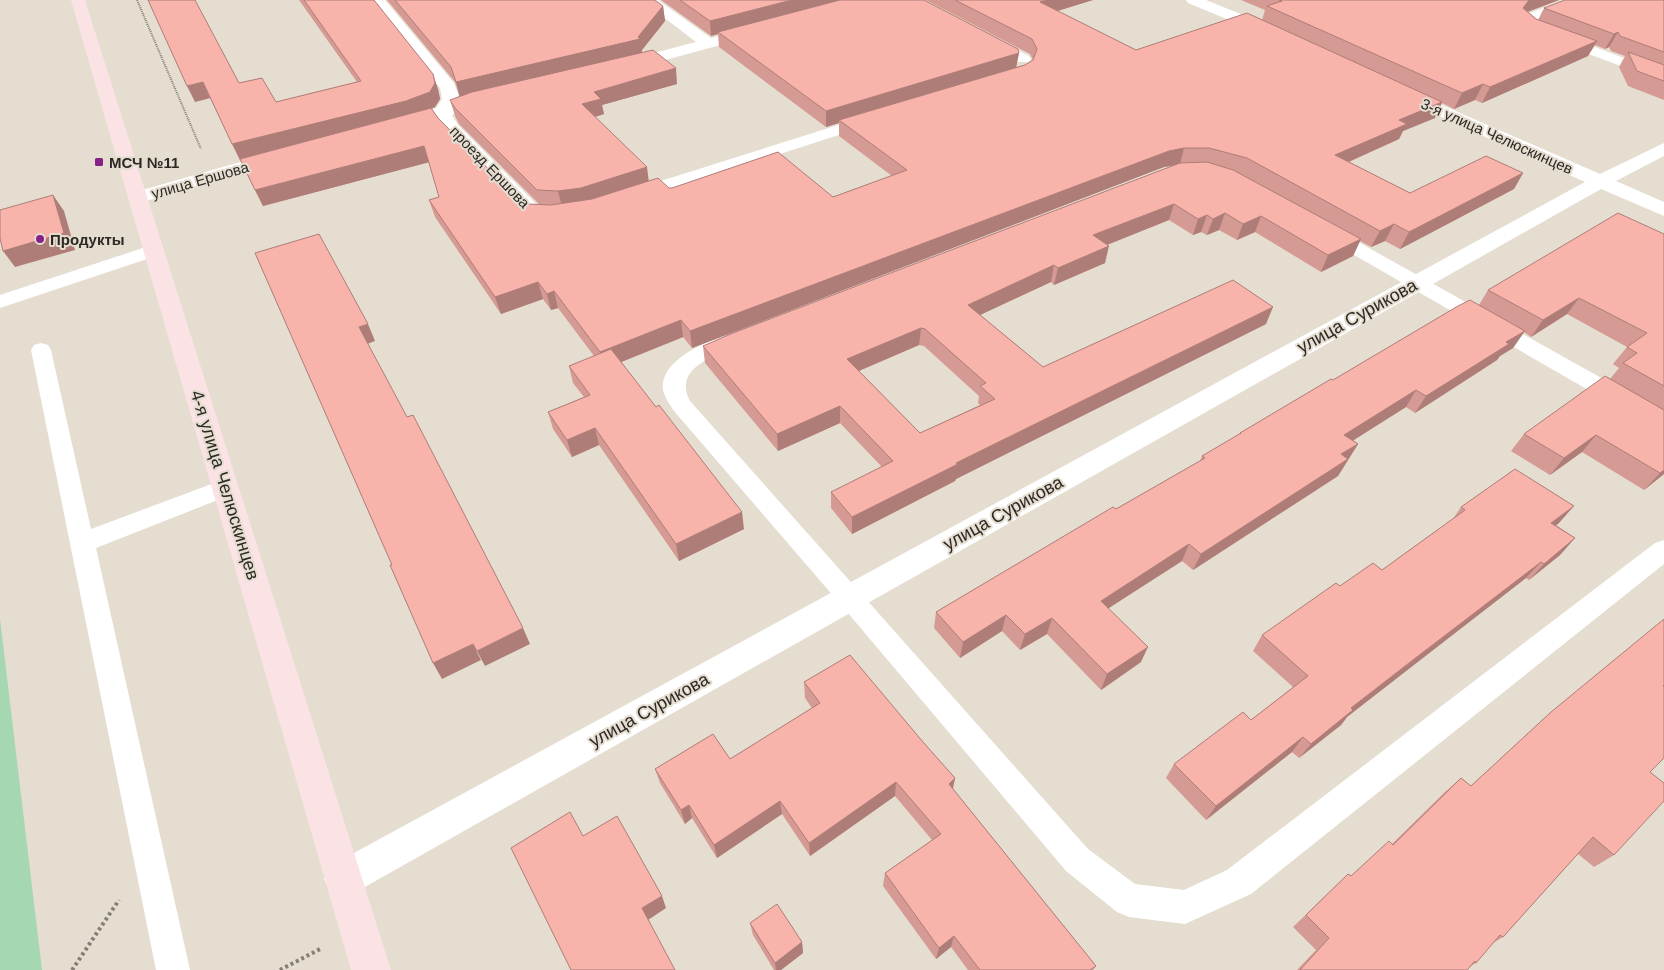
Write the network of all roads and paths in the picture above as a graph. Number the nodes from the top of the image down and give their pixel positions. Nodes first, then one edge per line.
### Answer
1 (78, 0) edge
2 (137, 0) edge
3 (377, 0) edge
4 (648, 0) edge
5 (1192, 0) edge
6 (1576, 0) edge
7 (775, 26) edge
8 (971, 32) edge
9 (1285, 38) edge
10 (709, 44) junction
11 (1023, 58) joint
12 (610, 70) edge
13 (1017, 75) edge
14 (1664, 78) edge
15 (1392, 89) edge
16 (509, 93) edge
17 (442, 113) junction
18 (884, 116) edge
19 (381, 131) edge
20 (1664, 149) edge
21 (297, 153) edge
22 (212, 176) junction
23 (1600, 182) junction
24 (139, 197) junction
25 (624, 199) edge
26 (1664, 210) edge
27 (541, 214) edge
28 (1309, 222) edge
29 (155, 250) junction
30 (1418, 282) junction
31 (0, 302) edge
32 (746, 336) edge
33 (40, 350) dead end
34 (1664, 423) edge
35 (225, 488) junction
36 (81, 544) junction
37 (1664, 550) edge
38 (851, 598) junction
39 (148, 856) junction
40 (343, 879) junction
41 (72, 970) edge
42 (172, 970) edge
43 (371, 970) edge

1 - 24 main road, 4-я улица Челюскинцев
2 - 22 path
3 - 17 street, проезд Ершова
4 - 10 street
5 - 9 street
6 - 14 lane
7 - 10 street
8 - 11 street
10 - 12 street
11 - 13 lane
15 - 23 street, 3-я улица Челюскинцев
16 - 17 street
17 - 19 street
17 - 27 street, проезд Ершова
18 - 25 lane
20 - 23 street, улица Сурикова
21 - 22 street, улица Ершова
22 - 24 street, улица Ершова
23 - 26 street, 3-я улица Челюскинцев
23 - 30 street, улица Сурикова
24 - 29 main road, 4-я улица Челюскинцев
28 - 30 lane
29 - 31 lane
29 - 35 main road, 4-я улица Челюскинцев
30 - 34 lane
30 - 38 street, улица Сурикова
32 - 38 lane
33 - 36 lane
35 - 36 lane
35 - 40 main road, 4-я улица Челюскинцев
36 - 39 lane
37 - 38 lane
38 - 40 street, улица Сурикова
39 - 41 path
39 - 42 lane
40 - 43 main road, 4-я улица Челюскинцев

